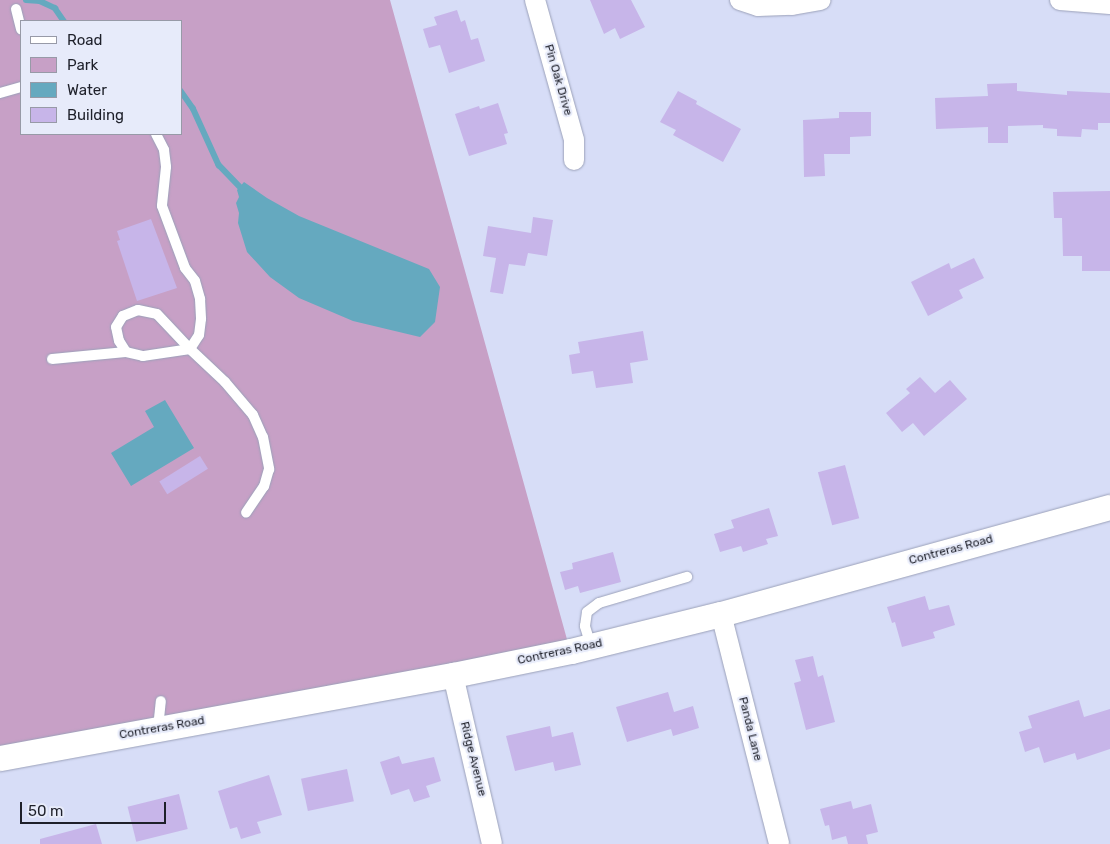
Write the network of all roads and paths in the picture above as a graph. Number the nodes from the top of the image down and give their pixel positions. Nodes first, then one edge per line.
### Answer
1 (536, 0) edge
2 (740, 0) edge
3 (821, 0) edge
4 (1060, 0) edge
5 (1110, 4) edge
6 (16, 9) dead end
7 (20, 25) edge
8 (20, 87) edge
9 (0, 93) edge
10 (156, 135) edge
11 (574, 160) dead end
12 (190, 349) junction
13 (126, 352) junction
14 (52, 359) dead end
15 (1110, 507) edge
16 (246, 513) dead end
17 (687, 577) dead end
18 (721, 614) junction
19 (591, 646) junction
20 (452, 675) junction
21 (161, 701) dead end
22 (158, 729) junction
23 (0, 758) edge
24 (492, 844) edge
25 (779, 844) edge

1 - 11 street, Pin Oak Drive
2 - 3 street
4 - 5 street
6 - 7 lane
8 - 9 lane
10 - 12 lane
12 - 13 lane
12 - 13 lane
12 - 16 lane
13 - 14 lane
15 - 18 street, Contreras Road
17 - 19 lane
18 - 19 street, Contreras Road
18 - 25 street, Panda Lane
19 - 20 street, Contreras Road
20 - 22 street, Contreras Road
20 - 24 street, Ridge Avenue
21 - 22 lane
22 - 23 street, Contreras Road

